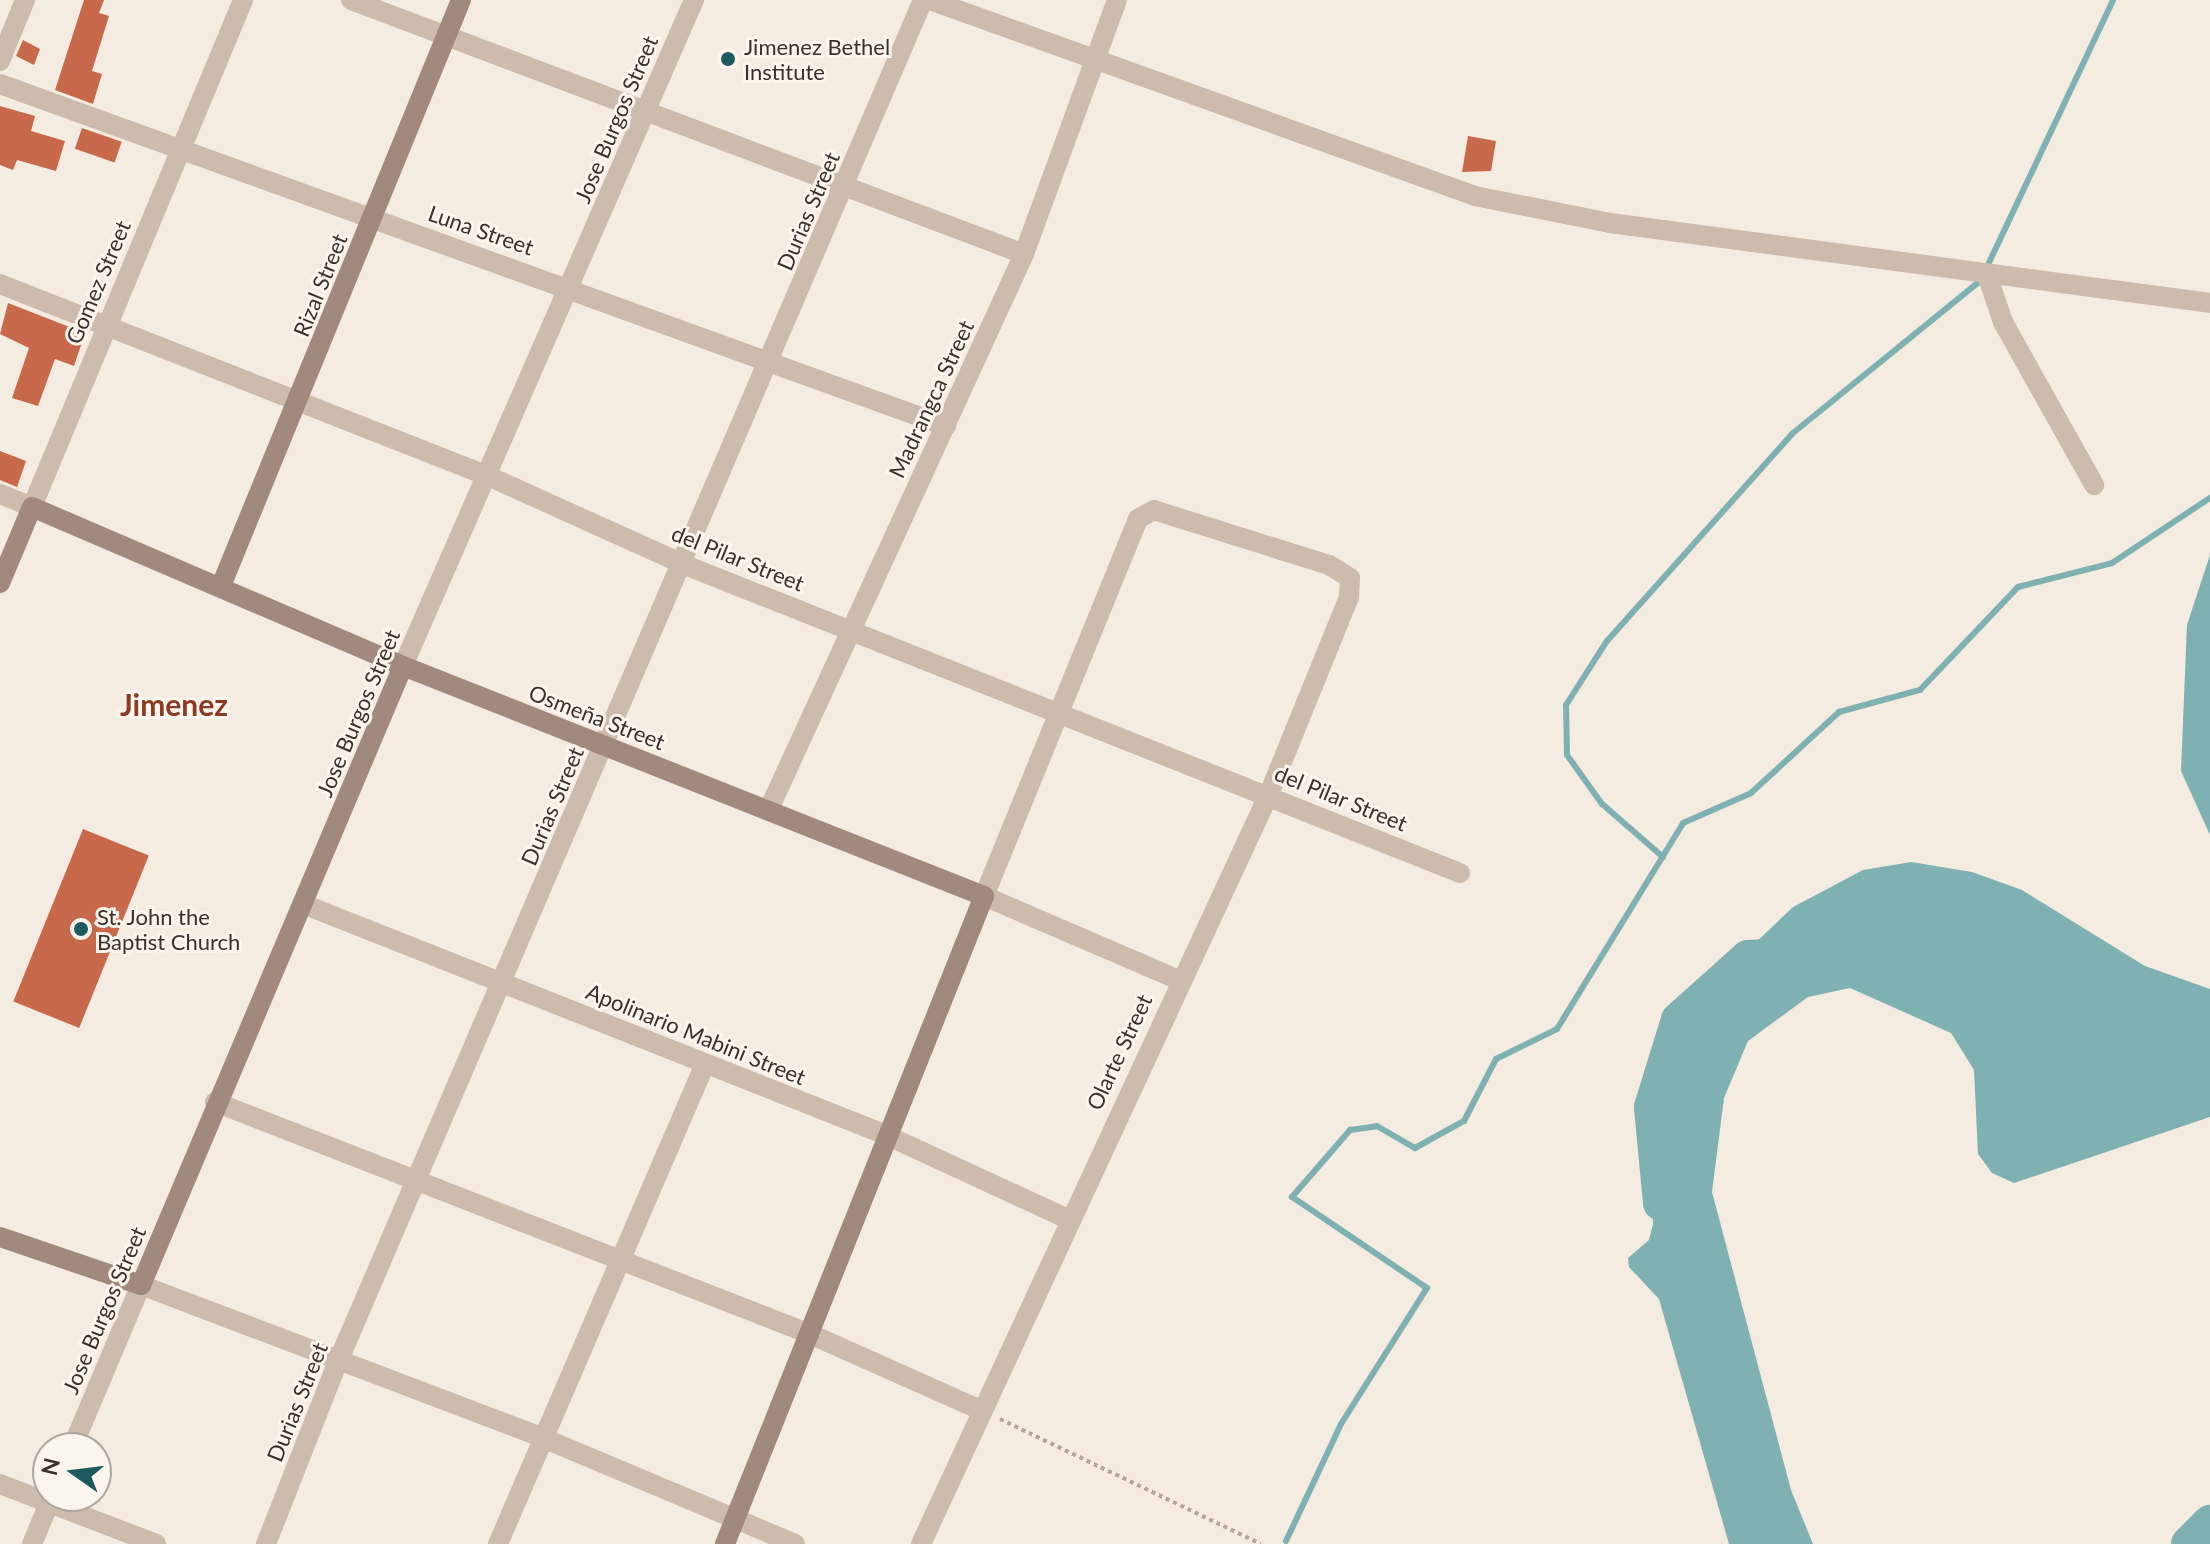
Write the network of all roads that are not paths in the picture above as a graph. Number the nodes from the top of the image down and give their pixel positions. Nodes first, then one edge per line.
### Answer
1 (25, 0) edge
2 (243, 0) edge
3 (351, 0) edge
4 (461, 0) edge
5 (694, 0) edge
6 (923, 0) edge
7 (930, 0) edge
8 (1117, 0) edge
9 (447, 35) junction
10 (1096, 60) junction
11 (0, 61) edge
12 (0, 84) edge
13 (647, 108) junction
14 (181, 151) junction
15 (845, 187) junction
16 (373, 218) junction
17 (1024, 254) junction
18 (1987, 275) junction
19 (0, 284) edge
20 (571, 287) junction
21 (2210, 303) edge
22 (104, 328) junction
23 (771, 361) junction
24 (300, 400) junction
25 (946, 426) junction
26 (488, 476) junction
27 (2094, 485) dead end
28 (0, 494) edge
29 (32, 507) junction
30 (685, 565) junction
31 (0, 583) edge
32 (221, 586) junction
33 (849, 627) junction
34 (403, 666) junction
35 (1058, 712) junction
36 (604, 745) junction
37 (1269, 794) junction
38 (769, 809) junction
39 (1460, 873) dead end
40 (984, 896) junction
41 (303, 904) junction
42 (1179, 980) junction
43 (504, 983) junction
44 (705, 1064) junction
45 (215, 1102) junction
46 (886, 1135) junction
47 (418, 1179) junction
48 (1068, 1219) junction
49 (0, 1237) edge
50 (620, 1263) junction
51 (141, 1285) junction
52 (810, 1334) junction
53 (337, 1364) junction
54 (981, 1410) junction
55 (79, 1432) edge
56 (543, 1438) junction
57 (0, 1484) edge
58 (32, 1494) edge
59 (45, 1512) edge
60 (81, 1512) edge
61 (734, 1520) junction
62 (32, 1544) edge
63 (156, 1544) edge
64 (266, 1544) edge
65 (498, 1544) edge
66 (725, 1544) edge
67 (795, 1544) edge
68 (921, 1544) edge

1 - 11 street
2 - 14 street, Gomez Street
3 - 9 street
4 - 9 street, Rizal Street
5 - 13 street, Jose Burgos Street
6 - 15 street, Durias Street
7 - 10 street
8 - 10 street, Madrangca Street
9 - 13 street
9 - 16 street, Rizal Street
10 - 17 street, Madrangca Street
10 - 18 street
12 - 14 street, Luna Street
13 - 15 street
13 - 20 street, Jose Burgos Street
14 - 16 street, Luna Street
14 - 22 street, Gomez Street
15 - 17 street
15 - 23 street, Durias Street
16 - 20 street, Luna Street
16 - 24 street, Rizal Street
17 - 25 street, Madrangca Street
18 - 21 street
18 - 27 street
19 - 22 street, del Pilar Street
20 - 23 street, Luna Street
20 - 26 street, Jose Burgos Street
22 - 24 street, del Pilar Street
22 - 29 street, Gomez Street
23 - 25 street, Luna Street
23 - 30 street, Durias Street
24 - 26 street, del Pilar Street
24 - 32 street, Rizal Street
25 - 33 street, Madrangca Street
26 - 30 street, del Pilar Street
26 - 34 street, Jose Burgos Street
28 - 29 street, Osmeña Street
29 - 31 street, Gomez Street
29 - 32 street, Osmeña Street
30 - 33 street, del Pilar Street
30 - 36 street, Durias Street
32 - 34 street, Osmeña Street
33 - 35 street, del Pilar Street
33 - 38 street, Madrangca Street
34 - 36 street, Osmeña Street
34 - 41 street, Jose Burgos Street
35 - 37 street, del Pilar Street
35 - 37 street, Olarte Street
35 - 40 street
36 - 38 street, Osmeña Street
36 - 43 street, Durias Street
37 - 39 street, del Pilar Street
37 - 42 street, Olarte Street
38 - 40 street, Osmeña Street
40 - 42 street, Osmeña Street
40 - 46 street
41 - 43 street, Apolinario Mabini Street
41 - 45 street, Jose Burgos Street
42 - 48 street, Olarte Street
43 - 44 street, Apolinario Mabini Street
43 - 47 street, Durias Street
44 - 46 street, Apolinario Mabini Street
44 - 50 street
45 - 47 street
45 - 51 street, Jose Burgos Street
46 - 48 street, Apolinario Mabini Street
46 - 52 street
47 - 50 street
47 - 53 street, Durias Street
48 - 54 street, Olarte Street
49 - 51 street
50 - 52 street
50 - 56 street
51 - 53 street
51 - 55 street, Jose Burgos Street
52 - 54 street
52 - 61 street
53 - 56 street
53 - 64 street, Durias Street
54 - 68 street, Olarte Street
56 - 61 street
56 - 65 street
57 - 58 street
59 - 62 street
60 - 63 street
61 - 66 street
61 - 67 street

